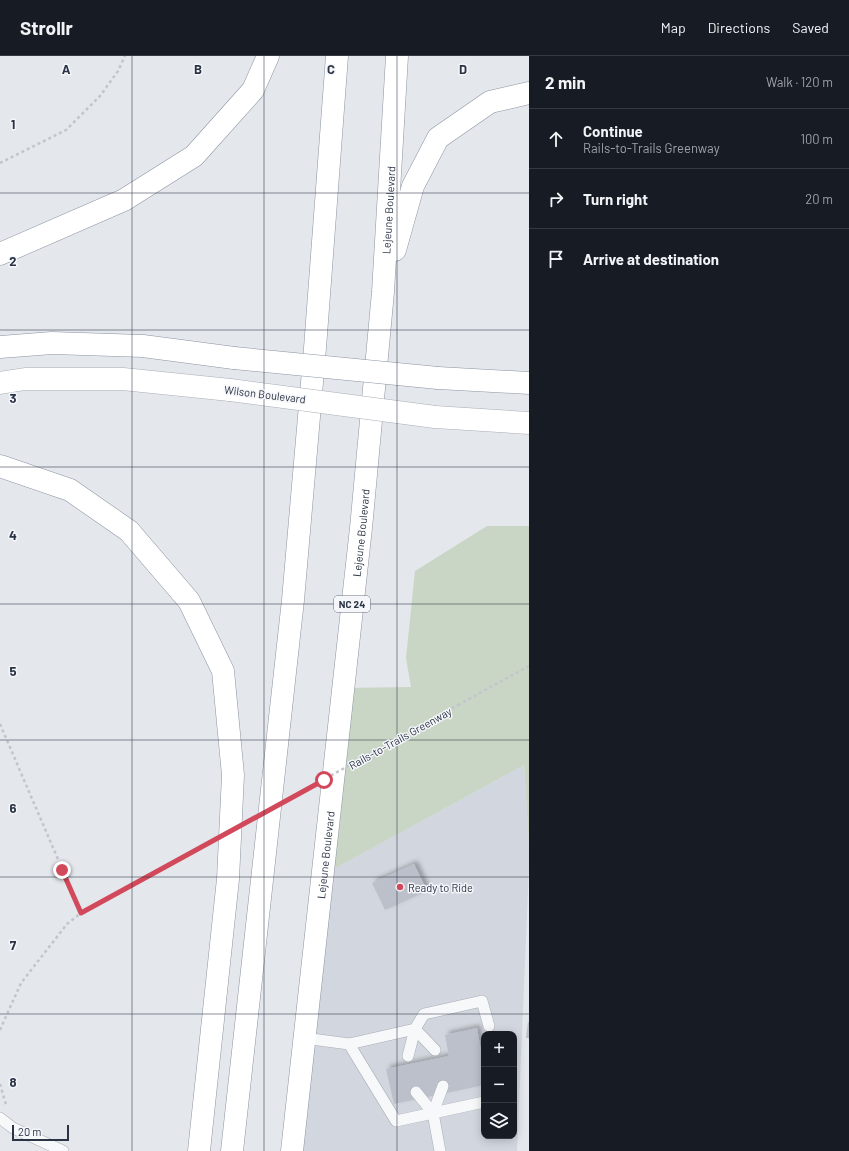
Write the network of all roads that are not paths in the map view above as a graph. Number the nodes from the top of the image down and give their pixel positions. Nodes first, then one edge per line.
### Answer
1 (268, 56) edge
2 (336, 56) edge
3 (397, 56) edge
4 (529, 93) edge
5 (0, 254) edge
6 (383, 292) junction
7 (0, 347) edge
8 (0, 382) edge
9 (529, 383) edge
10 (529, 423) edge
11 (0, 466) edge
12 (488, 1026) dead end
13 (414, 1029) junction
14 (304, 1038) junction
15 (349, 1044) junction
16 (435, 1050) dead end
17 (408, 1056) dead end
18 (443, 1086) dead end
19 (416, 1092) dead end
20 (481, 1103) edge
21 (433, 1113) junction
22 (0, 1118) edge
23 (63, 1151) edge
24 (199, 1151) edge
25 (232, 1151) edge
26 (292, 1151) edge
27 (440, 1151) edge

1 - 5 main road
2 - 25 main road
3 - 6 main road, Lejeune Boulevard / NC 24
4 - 6 main road
6 - 14 main road, Lejeune Boulevard / NC 24
7 - 9 main road, bridge
8 - 10 main road, Wilson Boulevard, bridge
11 - 24 main road
12 - 13 lane
13 - 15 lane
13 - 16 lane
13 - 17 lane
14 - 15 lane
14 - 26 main road, Lejeune Boulevard / NC 24
15 - 21 lane
18 - 21 lane
19 - 21 lane
20 - 21 lane
21 - 27 lane
22 - 23 lane

